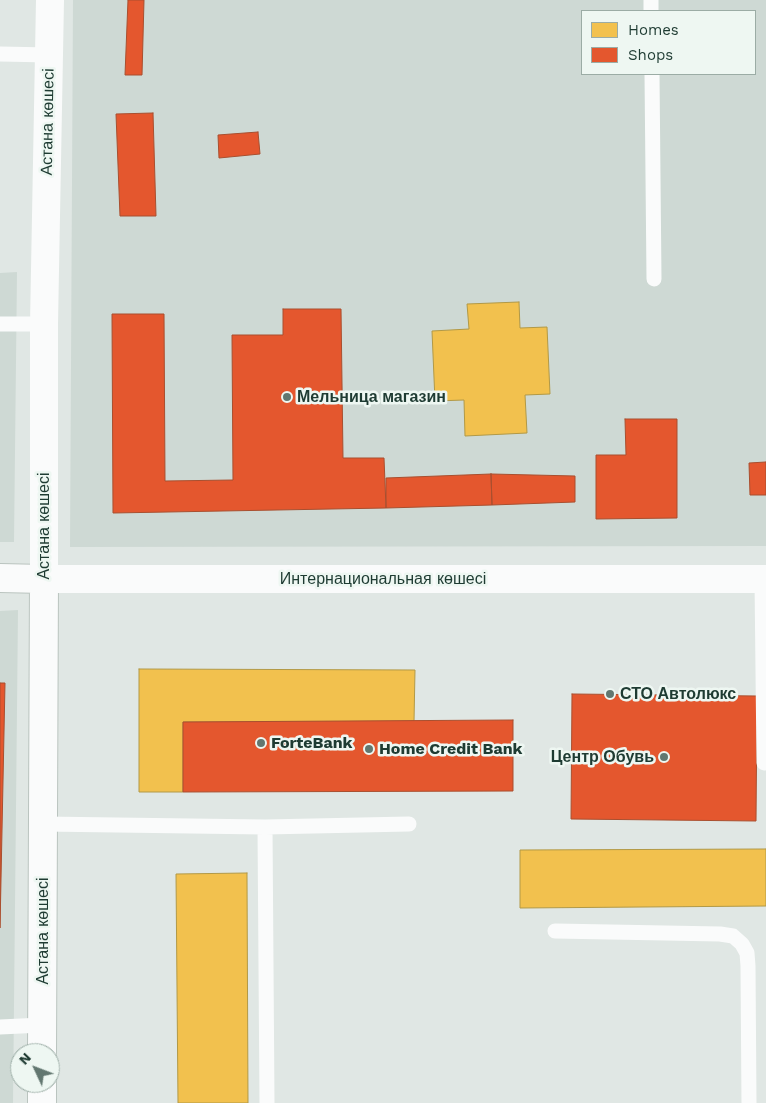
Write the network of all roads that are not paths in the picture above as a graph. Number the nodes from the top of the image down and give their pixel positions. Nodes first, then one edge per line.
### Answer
1 (50, 0) edge
2 (0, 54) edge
3 (50, 55) junction
4 (652, 75) edge
5 (654, 279) dead end
6 (0, 324) edge
7 (44, 324) junction
8 (0, 578) edge
9 (44, 578) junction
10 (764, 579) edge
11 (764, 763) dead end
12 (43, 824) junction
13 (409, 824) dead end
14 (265, 826) junction
15 (555, 931) dead end
16 (42, 1026) junction
17 (0, 1027) edge
18 (42, 1043) edge
19 (267, 1103) edge
20 (749, 1103) edge

1 - 3 street, Астана көшесі
2 - 3 lane
3 - 7 street, Астана көшесі
4 - 5 lane
6 - 7 lane
7 - 9 street, Астана көшесі
8 - 9 street, Интернациональная көшесі
9 - 10 street, Интернациональная көшесі
9 - 12 street, Астана көшесі
10 - 11 lane
12 - 14 lane
12 - 16 street, Астана көшесі
13 - 14 lane
14 - 19 lane
15 - 20 lane
16 - 17 lane
16 - 18 street, Астана көшесі

